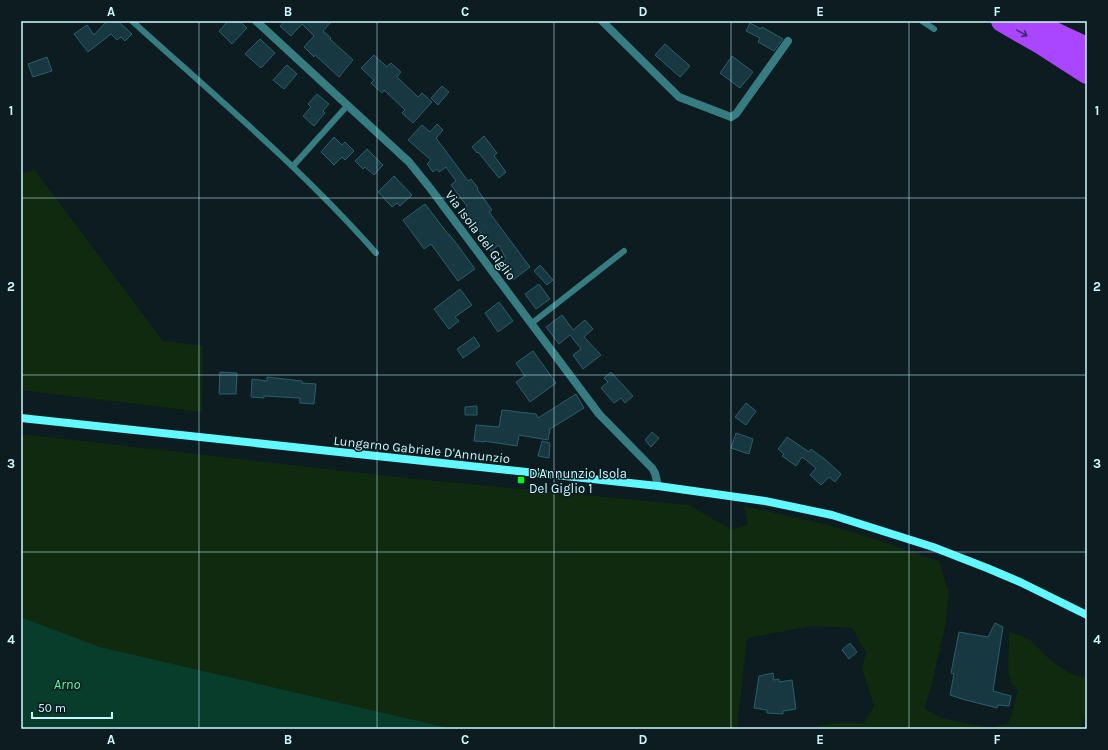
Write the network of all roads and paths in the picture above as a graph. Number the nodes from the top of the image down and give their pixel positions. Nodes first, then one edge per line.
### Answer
1 (132, 21) edge
2 (256, 21) edge
3 (602, 21) edge
4 (922, 21) edge
5 (1002, 21) edge
6 (1031, 21) edge
7 (934, 29) dead end
8 (788, 41) dead end
9 (1042, 44) junction
10 (1087, 48) edge
11 (1087, 62) edge
12 (1087, 73) edge
13 (347, 106) junction
14 (293, 166) junction
15 (624, 251) dead end
16 (376, 253) dead end
17 (532, 323) junction
18 (21, 418) edge
19 (658, 486) junction
20 (1087, 615) edge

1 - 14 lane
2 - 13 street, Via Isola del Giglio
3 - 8 street
4 - 7 lane
5 -> 9 highway
6 - 10 highway
9 - 11 highway
9 - 12 highway
13 - 14 lane
13 - 17 street, Via Isola del Giglio
14 - 16 lane
15 - 17 lane
17 - 19 street, Via Isola del Giglio
18 - 19 main road, Lungarno Gabriele D'Annunzio
19 - 20 main road, Lungarno Gabriele D'Annunzio

